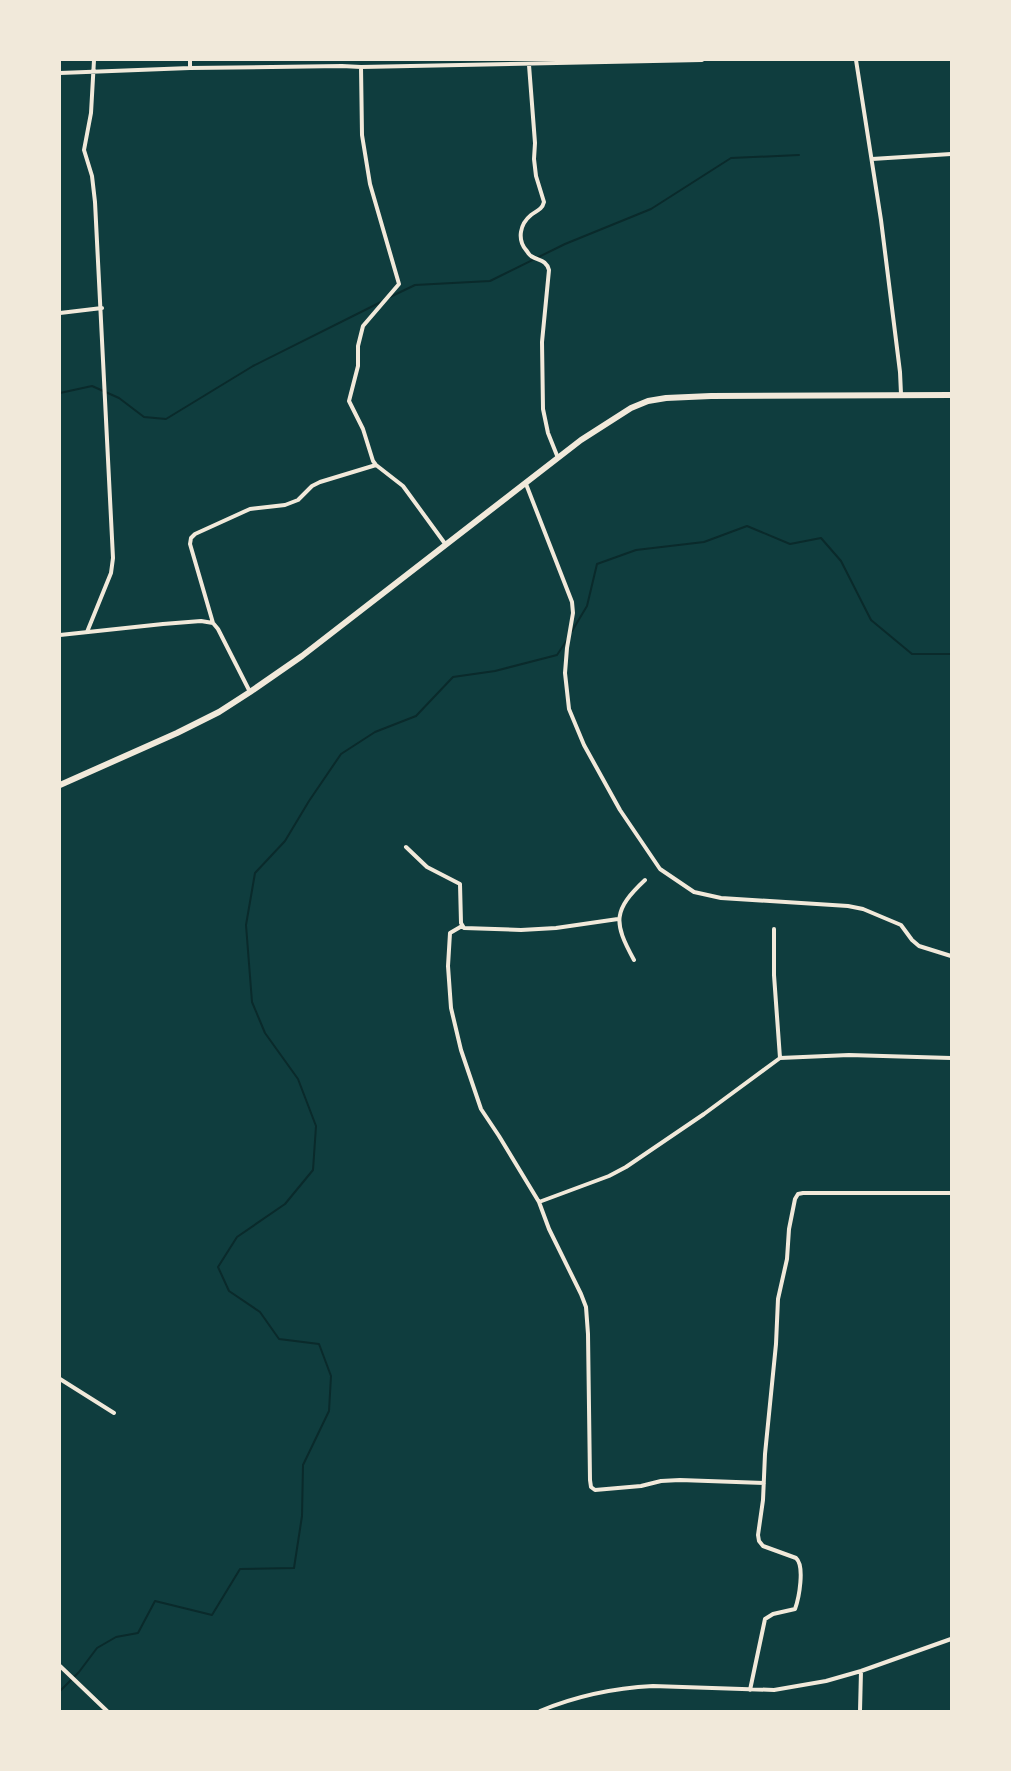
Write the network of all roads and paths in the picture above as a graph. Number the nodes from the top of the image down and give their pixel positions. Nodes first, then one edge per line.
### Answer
1 (94, 60) edge
2 (190, 60) edge
3 (342, 60) edge
4 (702, 60) edge
5 (856, 60) edge
6 (526, 63) edge
7 (342, 66) junction
8 (361, 67) junction
9 (190, 68) junction
10 (94, 71) junction
11 (60, 73) edge
12 (951, 154) edge
13 (872, 159) junction
14 (102, 308) junction
15 (60, 313) edge
16 (901, 394) junction
17 (951, 394) edge
18 (558, 458) junction
19 (376, 465) junction
20 (526, 484) junction
21 (446, 545) junction
22 (213, 623) junction
23 (87, 632) junction
24 (60, 635) edge
25 (250, 692) junction
26 (60, 785) edge
27 (406, 847) dead end
28 (645, 880) dead end
29 (618, 919) junction
30 (462, 926) junction
31 (774, 929) dead end
32 (951, 956) edge
33 (634, 960) dead end
34 (780, 1058) junction
35 (951, 1058) edge
36 (951, 1193) edge
37 (539, 1202) junction
38 (60, 1379) edge
39 (114, 1413) dead end
40 (764, 1483) junction
41 (951, 1639) edge
42 (60, 1666) edge
43 (861, 1671) junction
44 (750, 1690) junction
45 (107, 1711) edge
46 (540, 1711) edge
47 (860, 1711) edge

1 - 10 street
2 - 9 street
3 - 7 street
4 - 6 street
5 - 13 street
6 - 8 street
6 - 18 street
7 - 8 street
7 - 9 street
8 - 19 street
9 - 10 street
10 - 11 street
10 - 14 street
12 - 13 street
13 - 16 street
14 - 15 street
14 - 23 street
16 - 17 highway
16 - 18 highway
18 - 20 highway
19 - 21 street
19 - 22 street
20 - 21 highway
20 - 32 street
21 - 25 highway
22 - 23 street
22 - 25 street
23 - 24 street
25 - 26 highway
27 - 30 street
28 - 29 street
29 - 30 street
29 - 33 street
30 - 37 street
31 - 34 street
34 - 35 street
34 - 37 street
36 - 40 street
37 - 40 street
38 - 39 street
40 - 44 street
41 - 43 street
42 - 45 street
43 - 44 street
43 - 47 street
44 - 46 street

